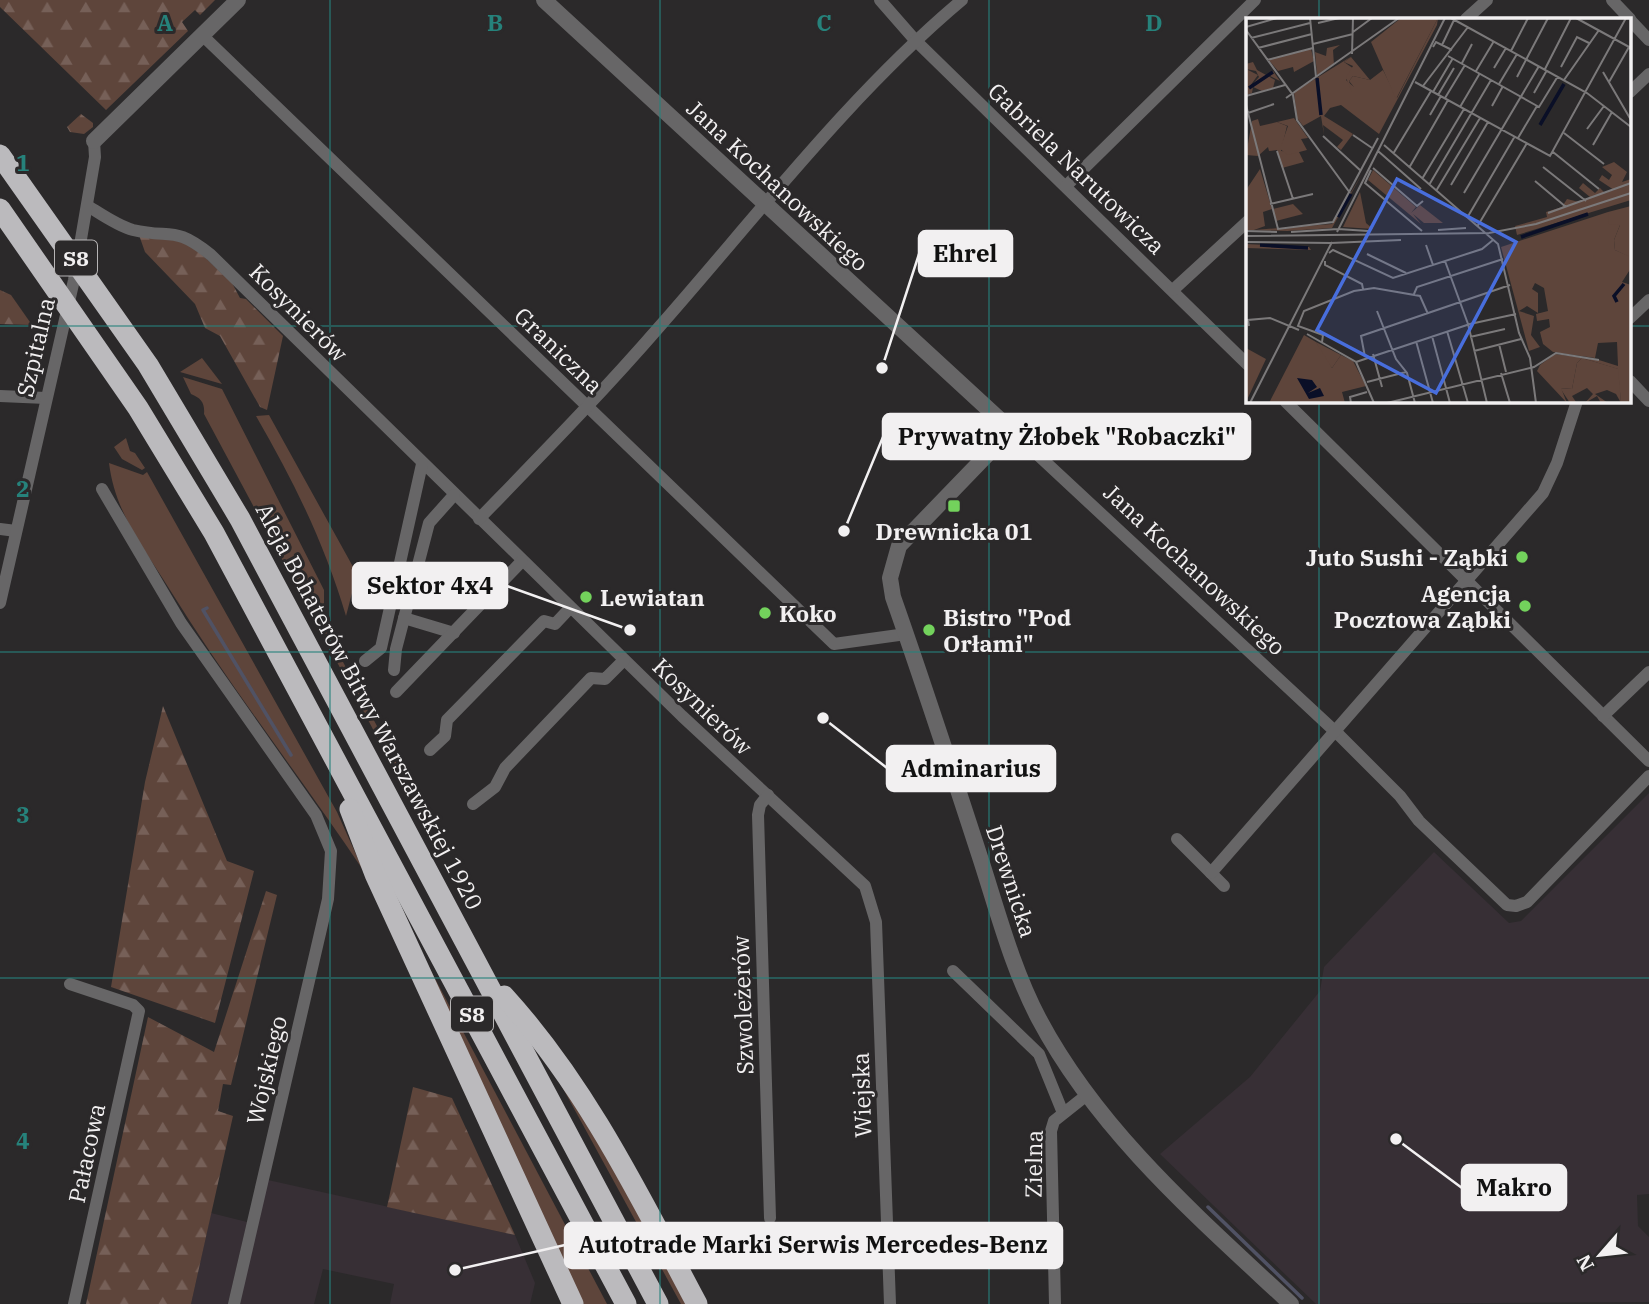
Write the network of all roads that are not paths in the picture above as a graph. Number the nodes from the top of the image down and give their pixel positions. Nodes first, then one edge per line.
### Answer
1 (238, 0) edge
2 (544, 0) edge
3 (880, 0) edge
4 (962, 0) edge
5 (1255, 0) edge
6 (1487, 0) edge
7 (1612, 0) edge
8 (1467, 18) edge
9 (1629, 18) edge
10 (1632, 21) edge
11 (202, 35) junction
12 (915, 40) junction
13 (1649, 40) edge
14 (1649, 75) edge
15 (1632, 90) edge
16 (98, 138) joint
17 (0, 155) edge
18 (1066, 186) junction
19 (765, 205) junction
20 (88, 206) junction
21 (0, 209) edge
22 (1246, 223) edge
23 (1173, 290) junction
24 (1649, 300) edge
25 (1632, 316) edge
26 (1246, 363) edge
27 (1632, 383) edge
28 (0, 396) edge
29 (46, 398) junction
30 (1649, 401) edge
31 (1290, 402) edge
32 (1577, 402) edge
33 (589, 407) junction
34 (1011, 430) junction
35 (422, 464) junction
36 (102, 489) dead end
37 (454, 495) junction
38 (479, 519) junction
39 (0, 529) edge
40 (16, 531) junction
41 (522, 561) junction
42 (1467, 582) junction
43 (0, 603) edge
44 (570, 608) junction
45 (404, 618) junction
46 (453, 633) junction
47 (906, 635) junction
48 (624, 660) junction
49 (365, 661) dead end
50 (394, 670) dead end
51 (1649, 672) edge
52 (396, 692) dead end
53 (1603, 716) junction
54 (318, 725) junction
55 (1336, 732) junction
56 (430, 750) dead end
57 (1649, 761) edge
58 (1649, 776) edge
59 (768, 795) junction
60 (472, 804) dead end
61 (1177, 839) dead end
62 (1211, 873) junction
63 (865, 886) joint
64 (1224, 886) dead end
65 (953, 971) dead end
66 (484, 973) junction
67 (70, 984) dead end
68 (1088, 1094) junction
69 (1063, 1113) junction
70 (770, 1218) dead end
71 (74, 1304) edge
72 (234, 1304) edge
73 (573, 1304) edge
74 (626, 1304) edge
75 (658, 1304) edge
76 (696, 1304) edge
77 (890, 1304) edge
78 (1055, 1304) edge
79 (1291, 1304) edge

1 - 11 street, Szpitalna
2 - 19 street, Jana Kochanowskiego
3 - 12 street, Gabriela Narutowicza
4 - 12 street
5 - 18 street
6 - 8 street
7 - 9 street
10 - 13 street
11 - 16 street, Szpitalna
11 - 33 street, Graniczna
12 - 18 street, Gabriela Narutowicza
12 - 19 street
14 - 15 street
16 - 20 street, Szpitalna
17 - 66 highway, Aleja Bohaterów Bitwy Warszawskiej 1920 / S8
18 - 23 street, Gabriela Narutowicza
19 - 33 street
19 - 34 street, Jana Kochanowskiego
20 - 29 street, Szpitalna
20 - 35 street, Kosynierów
21 - 54 highway, S8
22 - 23 street
23 - 26 street, Gabriela Narutowicza
24 - 25 street
27 - 30 street
28 - 29 street
29 - 40 street, Szpitalna
31 - 42 street
32 - 42 street
33 - 38 street
33 - 47 street, Graniczna
34 - 47 street, Drewnicka
34 - 55 street, Jana Kochanowskiego
35 - 37 street, Kosynierów
35 - 49 street
36 - 72 street, Wojskiego
37 - 38 street, Kosynierów
37 - 45 street
38 - 41 street, Kosynierów
39 - 40 street
40 - 43 street, Szpitalna
41 - 44 street, Kosynierów
41 - 46 street
42 - 53 street
42 - 55 street
44 - 48 street, Kosynierów
44 - 56 street
45 - 46 street
45 - 50 street
46 - 52 street
47 - 68 street, Drewnicka
48 - 59 street, Kosynierów
48 - 60 street
51 - 53 street
53 - 57 street
54 - 73 highway
54 - 74 highway, S8
55 - 58 street, Jana Kochanowskiego
55 - 62 street
59 - 63 street, Kosynierów
59 - 70 street, Szwoleżerów
61 - 62 street
62 - 64 street
63 - 77 street, Wiejska
65 - 69 street, Zielna
66 - 75 highway, Aleja Bohaterów Bitwy Warszawskiej 1920 / S8
66 - 76 highway
67 - 71 street, Pałacowa
68 - 69 street, Zielna
68 - 79 street, Drewnicka
69 - 78 street, Zielna

